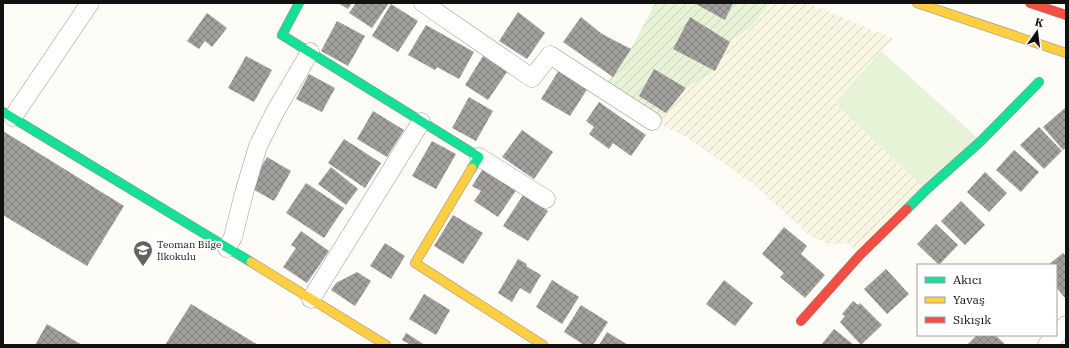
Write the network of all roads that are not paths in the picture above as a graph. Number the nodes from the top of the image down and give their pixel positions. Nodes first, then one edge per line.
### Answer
1 (90, 3) edge
2 (299, 3) edge
3 (423, 3) edge
4 (918, 3) edge
5 (1030, 3) edge
6 (1066, 15) edge
7 (310, 52) junction
8 (1066, 53) edge
9 (1039, 82) dead end
10 (8, 114) edge
11 (652, 121) dead end
12 (421, 122) junction
13 (479, 157) junction
14 (546, 199) dead end
15 (227, 248) junction
16 (311, 299) junction
17 (801, 321) dead end
18 (1066, 325) edge
19 (1057, 334) edge
20 (1056, 336) edge
21 (366, 340) edge
22 (386, 345) edge
23 (543, 345) edge
24 (1047, 345) edge

1 - 10 street
2 - 7 street
3 - 11 street
4 - 8 street
5 - 6 street
7 - 12 street
7 - 15 street
9 - 17 street
10 - 15 street
12 - 13 street
12 - 16 street
13 - 14 street
13 - 23 street
15 - 16 street
16 - 21 street
18 - 19 street
20 - 24 street
21 - 22 street

